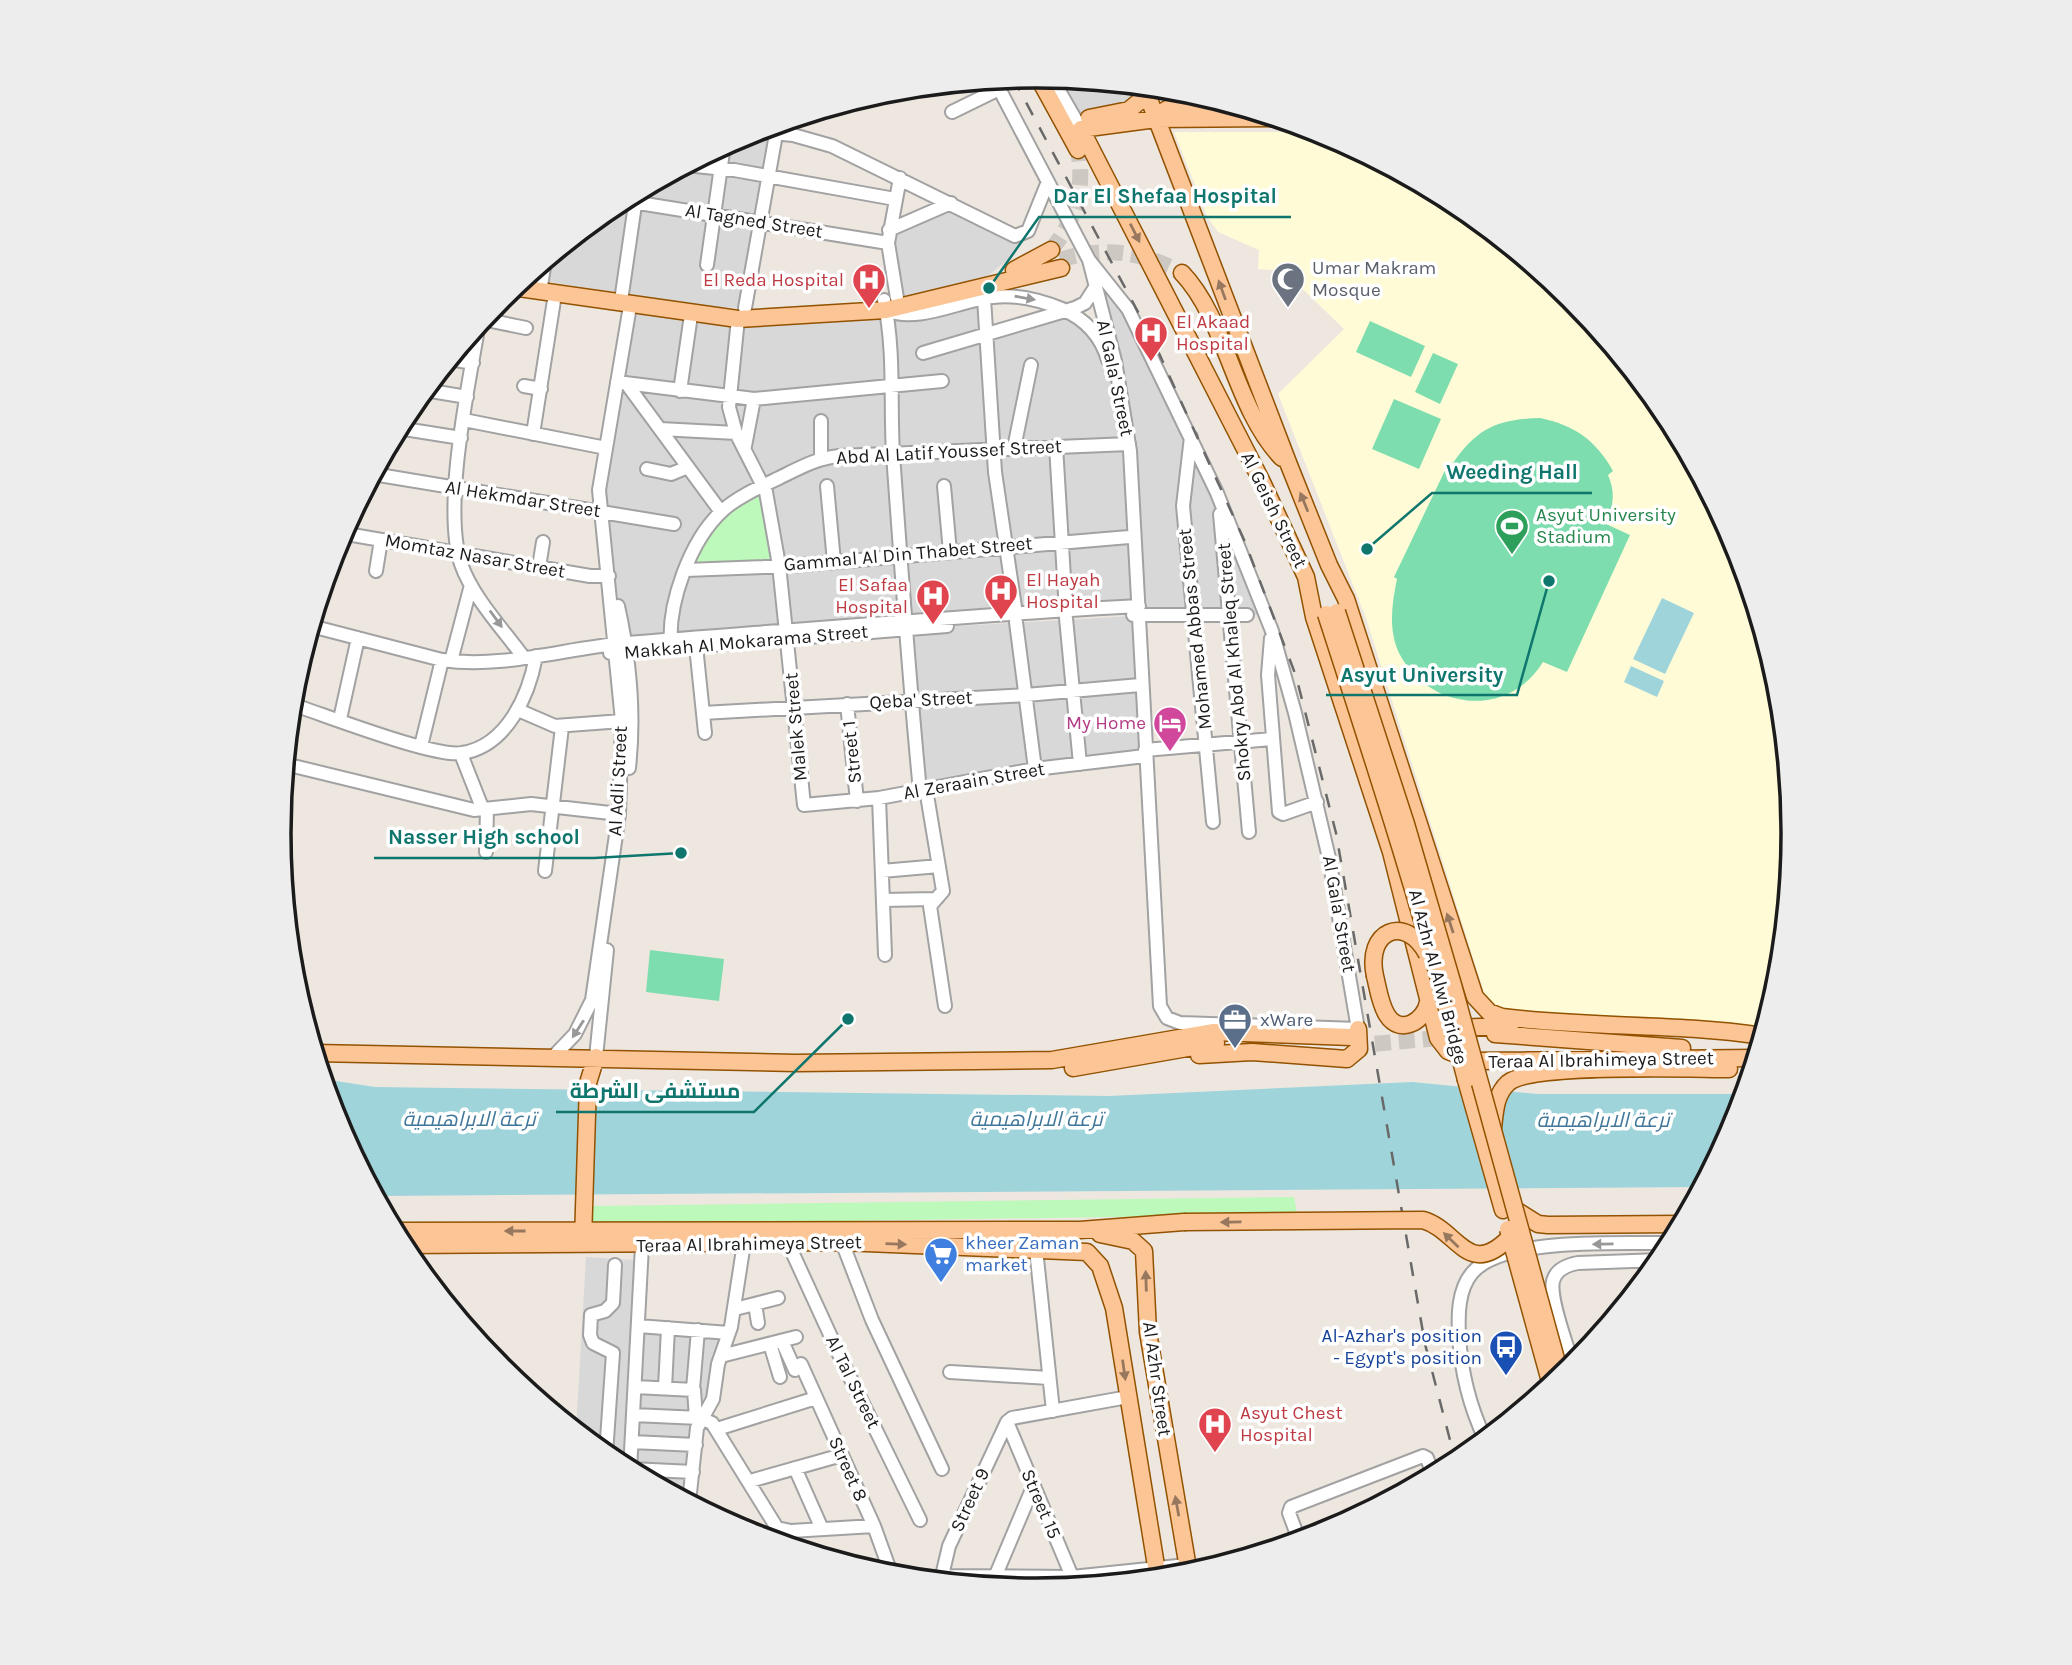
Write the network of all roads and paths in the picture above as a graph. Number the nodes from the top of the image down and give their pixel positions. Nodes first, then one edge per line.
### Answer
1 (1044, 88) edge
2 (1058, 88) edge
3 (988, 89) edge
4 (998, 89) edge
5 (1141, 95) edge
6 (1147, 96) edge
7 (1193, 105) edge
8 (953, 112) dead end
9 (1246, 118) edge
10 (1156, 119) junction
11 (1079, 125) junction
12 (786, 131) edge
13 (776, 135) edge
14 (1078, 150) tunnel mouth
15 (723, 157) edge
16 (701, 167) edge
17 (721, 169) junction
18 (768, 175) junction
19 (900, 178) junction
20 (1047, 184) junction
21 (645, 199) edge
22 (895, 199) junction
23 (951, 203) junction
24 (635, 205) edge
25 (714, 215) junction
26 (760, 223) junction
27 (889, 237) junction
28 (1057, 259) tunnel mouth
29 (1089, 260) junction
30 (707, 265) dead end
31 (545, 272) edge
32 (533, 283) edge
33 (528, 288) edge
34 (546, 289) junction
35 (1094, 289) junction
36 (984, 298) junction
37 (626, 300) junction
38 (889, 303) junction
39 (1063, 310) junction
40 (742, 314) junction
41 (691, 315) junction
42 (493, 323) edge
43 (526, 328) dead end
44 (986, 332) junction
45 (477, 339) edge
46 (923, 353) dead end
47 (460, 361) edge
48 (473, 363) junction
49 (1031, 365) dead end
50 (942, 381) dead end
51 (622, 382) junction
52 (524, 386) dead end
53 (889, 386) junction
54 (541, 388) junction
55 (680, 391) junction
56 (436, 392) edge
57 (467, 397) junction
58 (729, 398) junction
59 (754, 399) junction
60 (464, 420) junction
61 (821, 421) dead end
62 (660, 429) junction
63 (410, 430) edge
64 (736, 433) junction
65 (533, 434) junction
66 (1191, 436) junction
67 (461, 439) junction
68 (1126, 444) junction
69 (746, 446) junction
70 (1056, 446) junction
71 (1014, 447) junction
72 (993, 448) junction
73 (606, 449) junction
74 (893, 454) junction
75 (821, 459) junction
76 (1289, 465) junction
77 (688, 467) junction
78 (647, 469) dead end
79 (383, 476) edge
80 (1261, 480) junction
81 (764, 485) junction
82 (827, 486) dead end
83 (944, 486) dead end
84 (457, 488) junction
85 (1217, 493) junction
86 (600, 511) junction
87 (721, 512) junction
88 (674, 524) dead end
89 (353, 535) edge
90 (1129, 537) junction
91 (381, 540) junction
92 (543, 542) dead end
93 (1062, 542) junction
94 (1007, 547) junction
95 (458, 552) junction
96 (950, 552) junction
97 (902, 556) junction
98 (834, 562) junction
99 (779, 565) junction
100 (1329, 565) junction
101 (539, 567) junction
102 (686, 570) junction
103 (376, 571) dead end
104 (609, 576) junction
105 (1306, 577) junction
106 (471, 585) junction
107 (1136, 613) junction
108 (1332, 613) junction
109 (1066, 614) junction
110 (1193, 615) junction
111 (1228, 615) junction
112 (1247, 615) dead end
113 (1016, 618) junction
114 (906, 624) junction
115 (320, 628) edge
116 (1272, 631) junction
117 (787, 634) junction
118 (358, 638) junction
119 (670, 644) junction
120 (696, 646) junction
121 (621, 648) junction
122 (533, 656) junction
123 (446, 660) junction
124 (1140, 685) junction
125 (1073, 692) junction
126 (1026, 695) junction
127 (911, 700) junction
128 (847, 704) junction
129 (794, 707) junction
130 (302, 708) edge
131 (518, 710) junction
132 (703, 713) junction
133 (340, 719) junction
134 (622, 721) junction
135 (562, 727) junction
136 (705, 733) dead end
137 (1272, 738) junction
138 (1241, 741) junction
139 (1207, 744) junction
140 (421, 746) junction
141 (1145, 753) junction
142 (461, 754) junction
143 (1080, 764) junction
144 (294, 766) edge
145 (1035, 769) junction
146 (923, 790) junction
147 (879, 798) junction
148 (858, 800) junction
149 (1317, 802) junction
150 (803, 803) joint
151 (553, 806) junction
152 (485, 809) junction
153 (619, 814) junction
154 (1213, 822) dead end
155 (1249, 832) dead end
156 (486, 852) dead end
157 (939, 866) junction
158 (882, 871) junction
159 (545, 872) dead end
160 (883, 900) junction
161 (934, 900) junction
162 (885, 955) dead end
163 (1468, 977) junction
164 (1433, 983) junction
165 (1428, 1002) junction
166 (945, 1006) dead end
167 (1484, 1008) joint
168 (1752, 1036) edge
169 (1353, 1038) junction
170 (1752, 1038) edge
171 (1451, 1039) junction
172 (325, 1052) edge
173 (1747, 1052) edge
174 (554, 1057) junction
175 (1745, 1058) edge
176 (328, 1061) edge
177 (596, 1061) junction
178 (677, 1063) junction
179 (578, 1065) junction
180 (1742, 1068) edge
181 (588, 1083) junction
182 (1493, 1130) junction
183 (1514, 1209) junction
184 (1669, 1224) edge
185 (1080, 1230) junction
186 (408, 1232) edge
187 (705, 1236) junction
188 (1510, 1237) junction
189 (583, 1239) junction
190 (842, 1242) junction
191 (744, 1243) junction
192 (788, 1243) junction
193 (1657, 1243) edge
194 (416, 1245) edge
195 (642, 1246) junction
196 (1036, 1249) junction
197 (1094, 1258) joint
198 (1643, 1261) edge
199 (615, 1265) dead end
200 (778, 1298) dead end
201 (755, 1304) junction
202 (735, 1309) junction
203 (758, 1323) dead end
204 (668, 1328) junction
205 (634, 1330) junction
206 (698, 1330) junction
207 (729, 1333) junction
208 (796, 1337) dead end
209 (776, 1342) junction
210 (1569, 1352) edge
211 (721, 1356) junction
212 (1557, 1364) edge
213 (950, 1372) dead end
214 (1548, 1373) edge
215 (780, 1377) dead end
216 (1049, 1378) junction
217 (665, 1388) junction
218 (692, 1389) junction
219 (635, 1390) junction
220 (610, 1392) junction
221 (1128, 1397) junction
222 (816, 1398) junction
223 (1053, 1411) junction
224 (633, 1418) junction
225 (698, 1418) junction
226 (608, 1421) junction
227 (1007, 1422) junction
228 (717, 1429) junction
229 (1482, 1429) edge
230 (607, 1441) edge
231 (632, 1442) junction
232 (696, 1445) junction
233 (842, 1455) junction
234 (631, 1458) edge
235 (1429, 1465) edge
236 (795, 1468) junction
237 (942, 1469) dead end
238 (650, 1470) edge
239 (657, 1470) junction
240 (693, 1472) junction
241 (657, 1474) edge
242 (750, 1481) junction
243 (1033, 1487) junction
244 (690, 1493) edge
245 (920, 1520) dead end
246 (874, 1526) junction
247 (822, 1529) junction
248 (1295, 1530) edge
249 (887, 1562) edge
250 (1187, 1562) edge
251 (1156, 1567) edge
252 (943, 1571) edge
253 (995, 1577) edge
254 (1072, 1577) edge

1 - 14 main road
2 - 11 street, Al Geish Street
3 - 8 street
4 - 20 street, Al Gala' Street
5 - 11 main road
6 - 10 main road, Al Geish Street
7 - 10 main road
9 - 10 main road
10 - 11 main road
76 -> 10 main road, Al Geish Street
11 -> 80 main road, Al Geish Street
12 - 19 street
13 - 18 street, Malek Street
15 - 17 street
16 - 17 street
17 - 18 street
17 - 25 street
18 - 22 street
18 - 26 street, Malek Street
19 - 22 street
19 - 23 street
20 - 23 street
20 - 29 street, Al Gala' Street
21 - 25 street, Al Tagned Street
22 - 27 street
23 - 27 street
24 - 37 street, Al Adli Street
25 - 26 street, Al Tagned Street
25 - 30 street
26 - 27 street, Al Tagned Street
26 - 40 street, Malek Street
27 - 38 street
28 - 38 main road
29 - 35 street, Al Gala' Street
29 - 66 street, Al Gala' Street
31 - 34 street
32 - 34 main road
33 - 34 main road
34 - 37 main road
34 - 54 street
35 - 39 street
35 - 68 street, Al Gala' Street
36 - 38 street, Al Gala' Street
36 -> 39 street, Al Gala' Street
36 - 44 street
37 - 40 main road
37 - 41 main road
37 - 51 street, Al Adli Street
38 - 40 main road
38 - 53 street
39 - 44 street
39 - 68 street, Al Gala' Street
40 - 41 main road
40 - 58 street, Malek Street
41 - 55 street
42 - 43 street
44 - 46 street
44 - 72 street
45 - 48 street
47 - 48 street
48 - 57 street
49 - 71 street
50 - 53 street
51 - 55 street
51 - 62 street
51 - 73 street, Al Adli Street
52 - 54 street
53 - 59 street
53 - 74 street
54 - 65 street
55 - 58 street
56 - 57 street
57 - 60 street
58 - 59 street
58 - 64 street, Malek Street
59 - 69 street
60 - 65 street
60 - 67 street
61 - 75 street
62 - 64 street
62 - 77 street
63 - 67 street
64 - 69 street, Malek Street
65 - 73 street
66 - 85 street, Al Gala' Street
66 - 110 street, Mohamed Abbas Street
67 - 84 street
68 - 70 street, Abd Al Latif Youssef Street
68 - 90 street, Al Gala' Street
68 - 107 street, Al Gala' Street
69 - 81 street, Malek Street
70 - 71 street, Abd Al Latif Youssef Street
70 - 93 street
71 - 72 street, Abd Al Latif Youssef Street
72 - 74 street, Abd Al Latif Youssef Street
72 - 94 street
73 - 86 street, Al Adli Street
74 - 75 street, Abd Al Latif Youssef Street
74 - 97 street
75 - 81 street, Abd Al Latif Youssef Street
76 - 80 main road
100 -> 76 main road, Al Geish Street
77 - 78 street
77 - 87 street
79 - 84 street, Al Hekmdar Street
80 - 105 main road, Al Geish Street
81 - 87 street, Abd Al Latif Youssef Street
81 - 99 street, Malek Street
82 - 98 street
83 - 96 street
84 - 86 street, Al Hekmdar Street
84 - 95 street
85 - 111 street, Shokry Abd Al Khaleq Street
85 - 116 street, Al Gala' Street
86 - 88 street, Al Hekmdar Street
86 - 104 street, Al Adli Street
87 - 102 street, Abd Al Latif Youssef Street
89 - 91 street, Momtaz Nasar Street
90 - 93 street, Gammal Al Din Thabet Street
90 - 107 street, Al Gala' Street
91 - 95 street, Momtaz Nasar Street
91 - 103 street
92 - 101 street
93 - 94 street, Gammal Al Din Thabet Street
93 - 109 street
94 - 96 street, Gammal Al Din Thabet Street
94 - 113 street
95 - 101 street, Momtaz Nasar Street
95 - 106 street
96 - 97 street, Gammal Al Din Thabet Street
97 - 98 street, Gammal Al Din Thabet Street
97 - 114 street
98 - 99 street, Gammal Al Din Thabet Street
99 - 102 street, Gammal Al Din Thabet Street
99 - 117 street, Malek Street
100 - 108 main road, Al Azhr Al Alwi Bridge
163 -> 100 main road, Al Geish Street
101 - 104 street, Momtaz Nasar Street
102 - 119 street, Abd Al Latif Youssef Street
104 - 121 street, Al Adli Street
105 - 108 main road, Al Azhr Al Alwi Bridge
105 - 164 main road, Al Geish Street
106 -> 122 street
106 - 123 street
107 - 109 street, Makkah Al Mokarama Street
107 - 110 street, Makkah Al Mokarama Street
107 - 124 street, Al Gala' Street
108 - 164 main road, Al Azhr Al Alwi Bridge, bridge
108 - 182 main road, Al Azhr Al Alwi Bridge, bridge
109 - 113 street, Makkah Al Mokarama Street
109 - 125 street
110 - 111 street, Makkah Al Mokarama Street
110 - 139 street, Mohamed Abbas Street
111 - 112 street, Makkah Al Mokarama Street
111 - 138 street, Shokry Abd Al Khaleq Street
113 - 114 street, Makkah Al Mokarama Street
113 - 126 street
114 - 117 street, Makkah Al Mokarama Street
114 - 127 street
115 - 118 street, Makkah Al Mokarama Street
116 - 137 street
116 - 149 street, Al Gala' Street
117 - 119 street, Makkah Al Mokarama Street
117 - 120 street, Makkah Al Mokarama Street
117 - 129 street, Malek Street
118 - 123 street, Makkah Al Mokarama Street
118 - 133 street
119 - 120 street, Makkah Al Mokarama Street
119 - 121 street, Makkah Al Mokarama Street
120 - 132 street
121 - 122 street, Makkah Al Mokarama Street
121 - 134 street, Al Adli Street
121 - 177 street, Al Adli Street
122 - 123 street, Makkah Al Mokarama Street
122 - 131 street
123 - 140 street
124 - 125 street, Qeba' Street
124 - 141 street, Al Gala' Street
125 - 126 street, Qeba' Street
125 - 143 street
126 - 127 street, Qeba' Street
126 - 145 street
127 - 128 street, Qeba' Street
127 - 146 street
128 - 129 street, Qeba' Street
128 - 148 street, Street 1
129 - 132 street, Qeba' Street
129 - 150 street, Malek Street
130 - 133 street
131 - 135 street
131 - 142 street
132 - 136 street
133 - 140 street
134 - 135 street
134 - 153 street, Al Adli Street
135 - 151 street
137 - 138 street, Al Zeraain Street
137 - 149 street
138 - 139 street, Al Zeraain Street
138 - 155 street, Shokry Abd Al Khaleq Street
139 - 141 street, Al Zeraain Street
139 - 154 street, Mohamed Abbas Street
140 - 142 street
141 - 143 street, Al Zeraain Street
141 - 169 street, Al Gala' Street
142 - 152 street
143 - 145 street, Al Zeraain Street
144 - 152 street
145 - 146 street, Al Zeraain Street
146 - 147 street, Al Zeraain Street
146 - 157 street
147 - 148 street, Al Zeraain Street
147 - 158 street
148 - 150 street, Al Zeraain Street
149 - 169 street, Al Gala' Street
151 - 152 street
151 - 153 street
151 - 159 street
152 - 156 street
153 -> 174 street, Al Adli Street
157 - 158 street
157 - 161 street
158 - 160 street
160 - 161 street
160 - 162 street
161 - 166 street
163 - 164 main road
163 - 167 main road, Al Geish Street
164 - 165 main road, Al Geish Street
164 - 165 main road, bridge
164 - 188 main road, Al Azhr Al Alwi Bridge, bridge
165 - 171 main road, Al Geish Street
167 - 168 main road, Teraa Al Ibrahimeya Street
169 - 178 main road
169 - 178 main road
170 - 171 main road
171 - 173 main road
171 - 175 main road, Teraa Al Ibrahimeya Street
172 - 174 main road
174 - 177 main road
176 - 179 main road
177 - 178 main road
177 - 179 main road
177 - 181 main road
179 - 181 main road
180 - 182 main road
181 - 189 main road
182 - 183 main road, Al Azhr Al Alwi Bridge, bridge
183 - 184 main road
183 - 212 main road, Al Azhr Al Alwi Bridge, bridge
185 - 187 main road, Teraa Al Ibrahimeya Street
188 -> 185 main road, bridge
250 -> 185 main road, Al Azhr Street
189 -> 186 main road, Teraa Al Ibrahimeya Street
187 - 189 main road, Teraa Al Ibrahimeya Street
187 - 191 main road, Teraa Al Ibrahimeya Street
187 - 195 main road, Teraa Al Ibrahimeya Street
188 - 214 main road, Al Azhr Al Alwi Bridge, bridge
189 - 194 main road, Teraa Al Ibrahimeya Street
189 - 195 main road, Teraa Al Ibrahimeya Street
190 - 192 main road, Teraa Al Ibrahimeya Street
190 -> 196 main road, Teraa Al Ibrahimeya Street
190 - 237 street
191 - 192 main road, Teraa Al Ibrahimeya Street
191 - 202 street
192 - 245 street, Al Tal Street
193 -> 229 street
195 - 205 street
196 - 197 main road, Teraa Al Ibrahimeya Street
196 - 216 street
197 -> 221 main road, Al Azhr Street
198 - 210 street
199 - 220 street
200 - 201 street
201 - 202 street
201 - 203 street
202 - 207 street
204 - 205 street
204 - 206 street
204 - 217 street
205 - 219 street
206 - 207 street
206 - 218 street
207 - 211 street
208 - 209 street
209 - 211 street
209 - 215 street
209 - 222 street, Street 8
211 - 225 street
213 - 216 street
216 - 223 street
217 - 218 street
217 - 219 street
218 - 225 street
219 - 220 street
219 - 224 street
220 - 226 street
221 - 223 street
221 - 251 main road, Al Azhr Street
222 - 228 street
222 - 233 street, Street 8
223 - 227 street
224 - 225 street
224 - 226 street
224 - 231 street
225 - 228 street
225 - 232 street
226 - 230 street
227 - 243 street, Street 15
227 - 252 street, Street 9
228 - 242 street
231 - 232 street
231 - 234 street
232 - 240 street
233 - 236 street
233 - 246 street, Street 8
235 - 248 street
236 - 242 street
236 - 247 street
238 - 239 street
239 - 240 street
239 - 241 street
240 - 244 street
242 - 247 street
243 - 253 street
243 - 254 street, Street 15
246 - 247 street
246 - 249 street, Street 8

